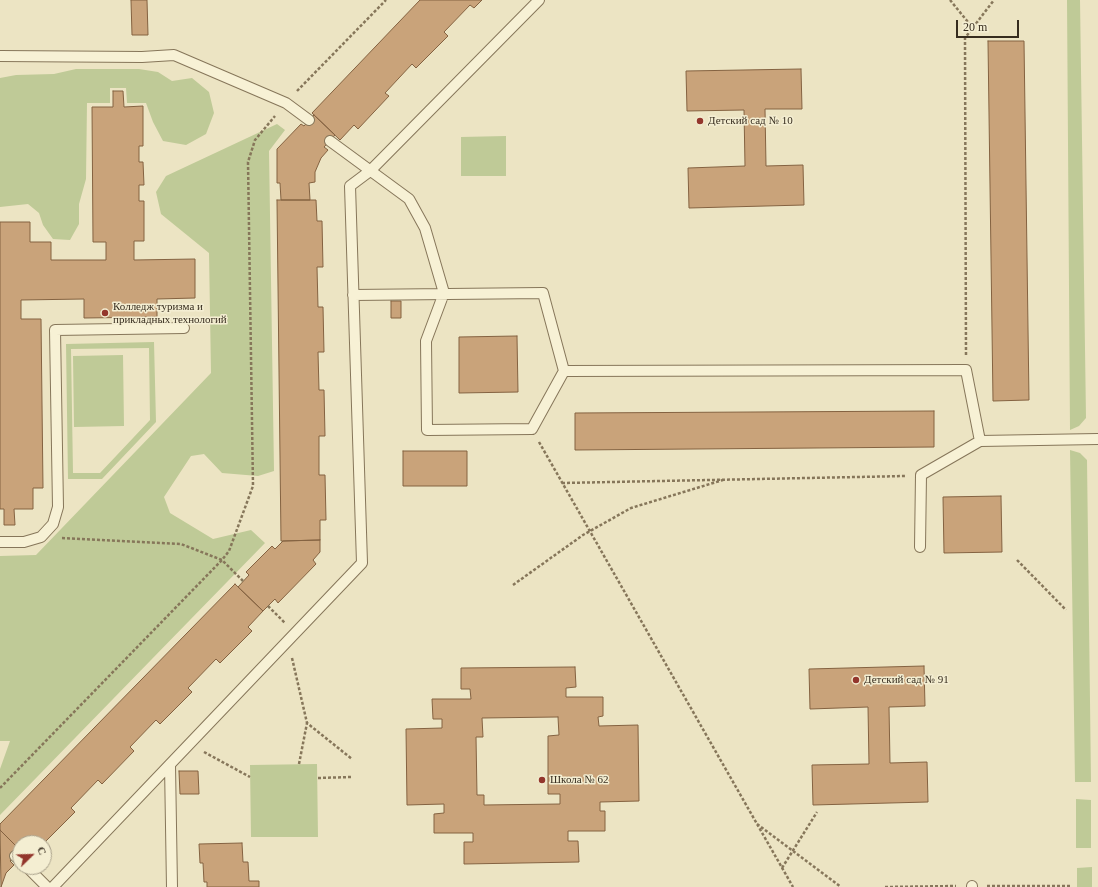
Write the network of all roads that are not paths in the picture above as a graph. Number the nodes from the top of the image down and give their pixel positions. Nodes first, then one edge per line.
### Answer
1 (539, 0) edge
2 (0, 56) edge
3 (309, 120) dead end
4 (330, 141) dead end
5 (370, 171) junction
6 (444, 293) junction
7 (353, 295) junction
8 (184, 328) dead end
9 (564, 371) junction
10 (1098, 439) edge
11 (980, 441) junction
12 (0, 542) edge
13 (920, 547) dead end
14 (170, 765) junction
15 (35, 875) edge
16 (47, 887) edge
17 (53, 887) edge
18 (172, 887) edge

1 - 5 lane
2 - 3 lane
4 - 5 lane
5 - 6 lane
5 - 7 lane
6 - 7 lane
6 - 9 lane
6 - 9 lane
7 - 14 lane
8 - 12 lane
9 - 11 lane
10 - 11 lane
11 - 13 lane
14 - 17 lane
14 - 18 lane
15 - 16 lane

